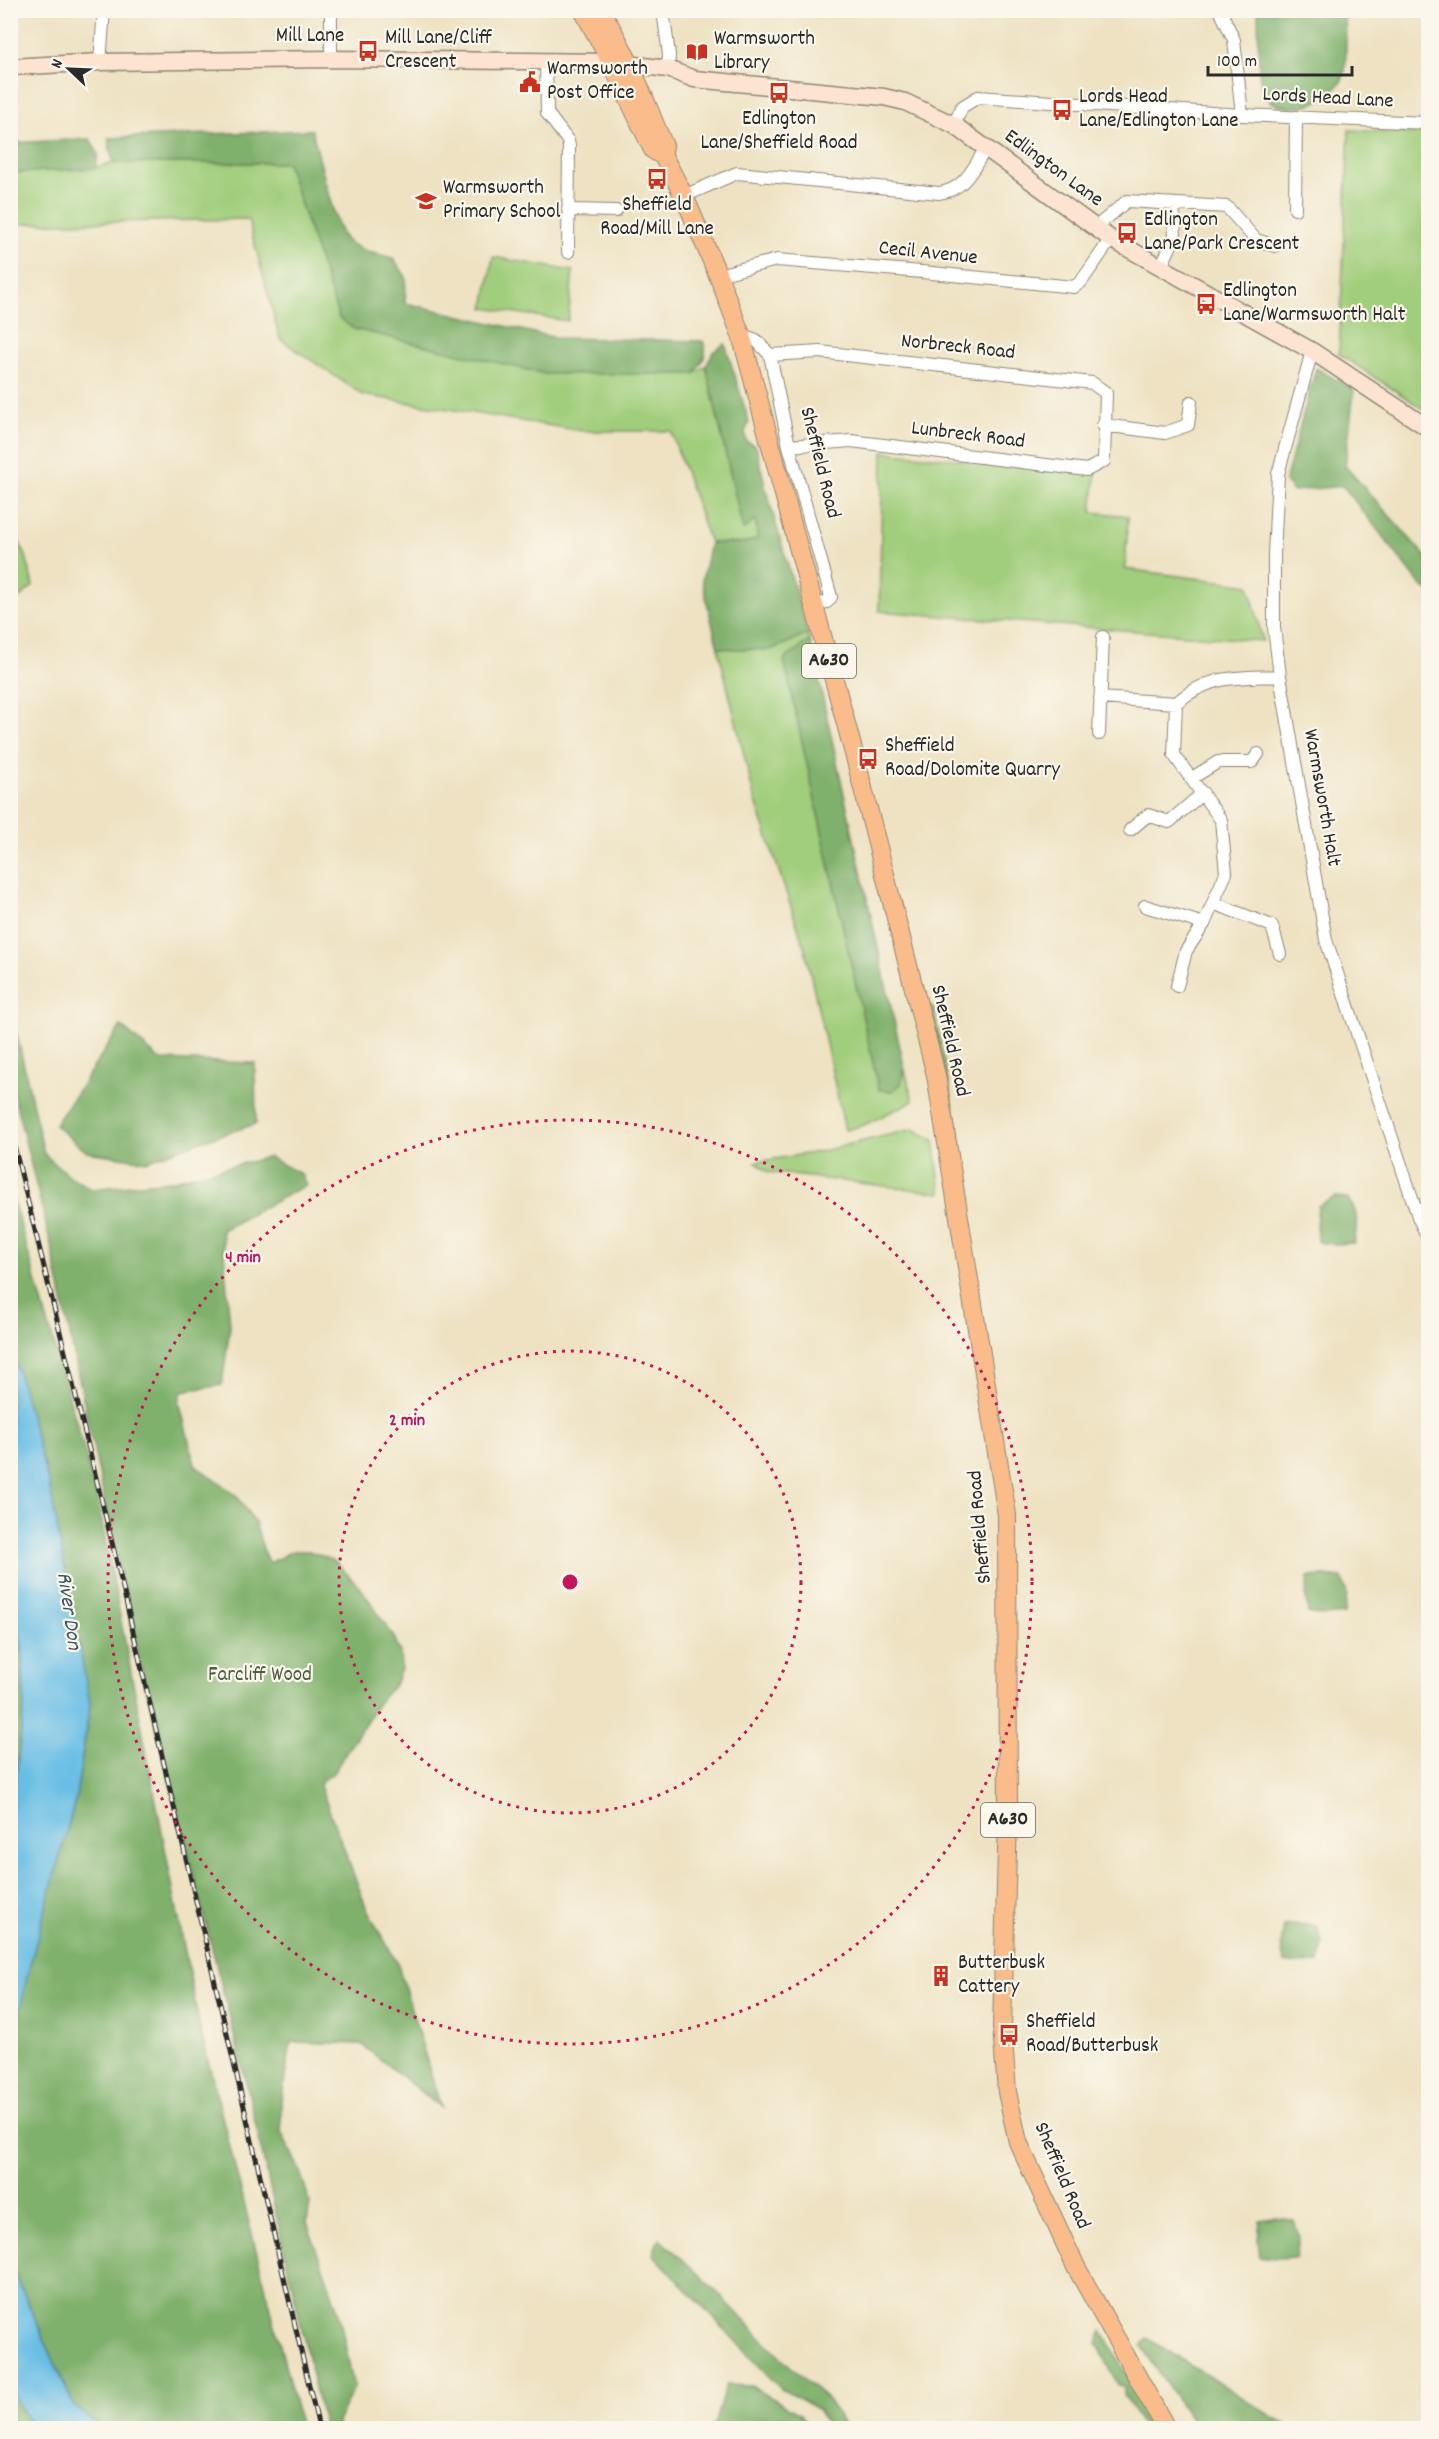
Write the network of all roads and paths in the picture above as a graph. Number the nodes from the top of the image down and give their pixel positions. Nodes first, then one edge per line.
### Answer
1 (104, 10) edge
2 (331, 10) edge
3 (582, 10) edge
4 (600, 10) edge
5 (663, 10) edge
6 (1220, 10) edge
7 (331, 59) junction
8 (100, 62) junction
9 (546, 62) junction
10 (620, 63) junction
11 (10, 66) edge
12 (668, 69) junction
13 (1242, 115) junction
14 (1296, 117) junction
15 (1428, 123) edge
16 (954, 125) junction
17 (987, 148) junction
18 (684, 196) junction
19 (1173, 204) junction
20 (1295, 209) dead end
21 (568, 210) junction
22 (616, 211) dead end
23 (1095, 228) junction
24 (1111, 239) junction
25 (1275, 246) dead end
26 (568, 252) dead end
27 (1161, 267) junction
28 (718, 274) junction
29 (741, 335) junction
30 (1312, 351) junction
31 (770, 355) junction
32 (1191, 402) dead end
33 (1103, 425) junction
34 (1428, 428) edge
35 (789, 446) junction
36 (814, 605) junction
37 (1103, 637) dead end
38 (1280, 676) junction
39 (1100, 698) junction
40 (1176, 703) junction
41 (1099, 734) dead end
42 (1254, 763) dead end
43 (1192, 778) junction
44 (1203, 793) junction
45 (1130, 830) dead end
46 (1213, 903) junction
47 (1145, 906) dead end
48 (1204, 924) junction
49 (1280, 954) dead end
50 (1177, 986) dead end
51 (1428, 1238) edge
52 (1166, 2428) edge

1 - 8 street
2 - 7 street
3 - 10 main road, A630
4 - 10 main road, A630
5 - 12 street
6 - 13 street
7 - 8 main road, Mill Lane
7 - 9 main road, Mill Lane
8 - 11 main road, Mill Lane
9 - 10 main road, Mill Lane
9 - 21 street
10 - 12 main road, Edlington Lane
10 - 18 main road, Sheffield Road / A630
12 - 16 main road, Edlington Lane
13 - 14 street, Lords Head Lane
13 - 16 street, Lords Head Lane
14 - 15 street, Lords Head Lane
14 - 20 street
16 - 17 main road, Edlington Lane
17 - 18 street
17 - 23 main road, Edlington Lane
18 - 28 main road, Sheffield Road / A630
19 - 23 street
19 - 25 street
19 - 27 street
21 - 22 street
21 - 26 street
23 - 24 main road, Edlington Lane
24 - 27 main road, Edlington Lane
24 - 28 street, Cecil Avenue
27 - 30 main road, Edlington Lane
28 - 29 main road, Sheffield Road / A630
29 - 31 street
29 - 36 main road, Sheffield Road / A630
30 - 34 main road, Edlington Lane
30 - 38 street, Warmsworth Halt
31 - 33 street, Norbreck Road
31 - 35 street, Sheffield Road
32 - 33 street
33 - 35 street, Lunbreck Road
35 - 36 street, Sheffield Road
36 - 52 main road, Sheffield Road / A630
37 - 39 street
38 - 40 street
38 - 51 street, Warmsworth Halt
39 - 40 street
39 - 41 street
40 - 43 street
42 - 43 street
43 - 44 street
44 - 45 street
44 - 46 street
46 - 48 street
46 - 49 street
47 - 48 street
48 - 50 street

